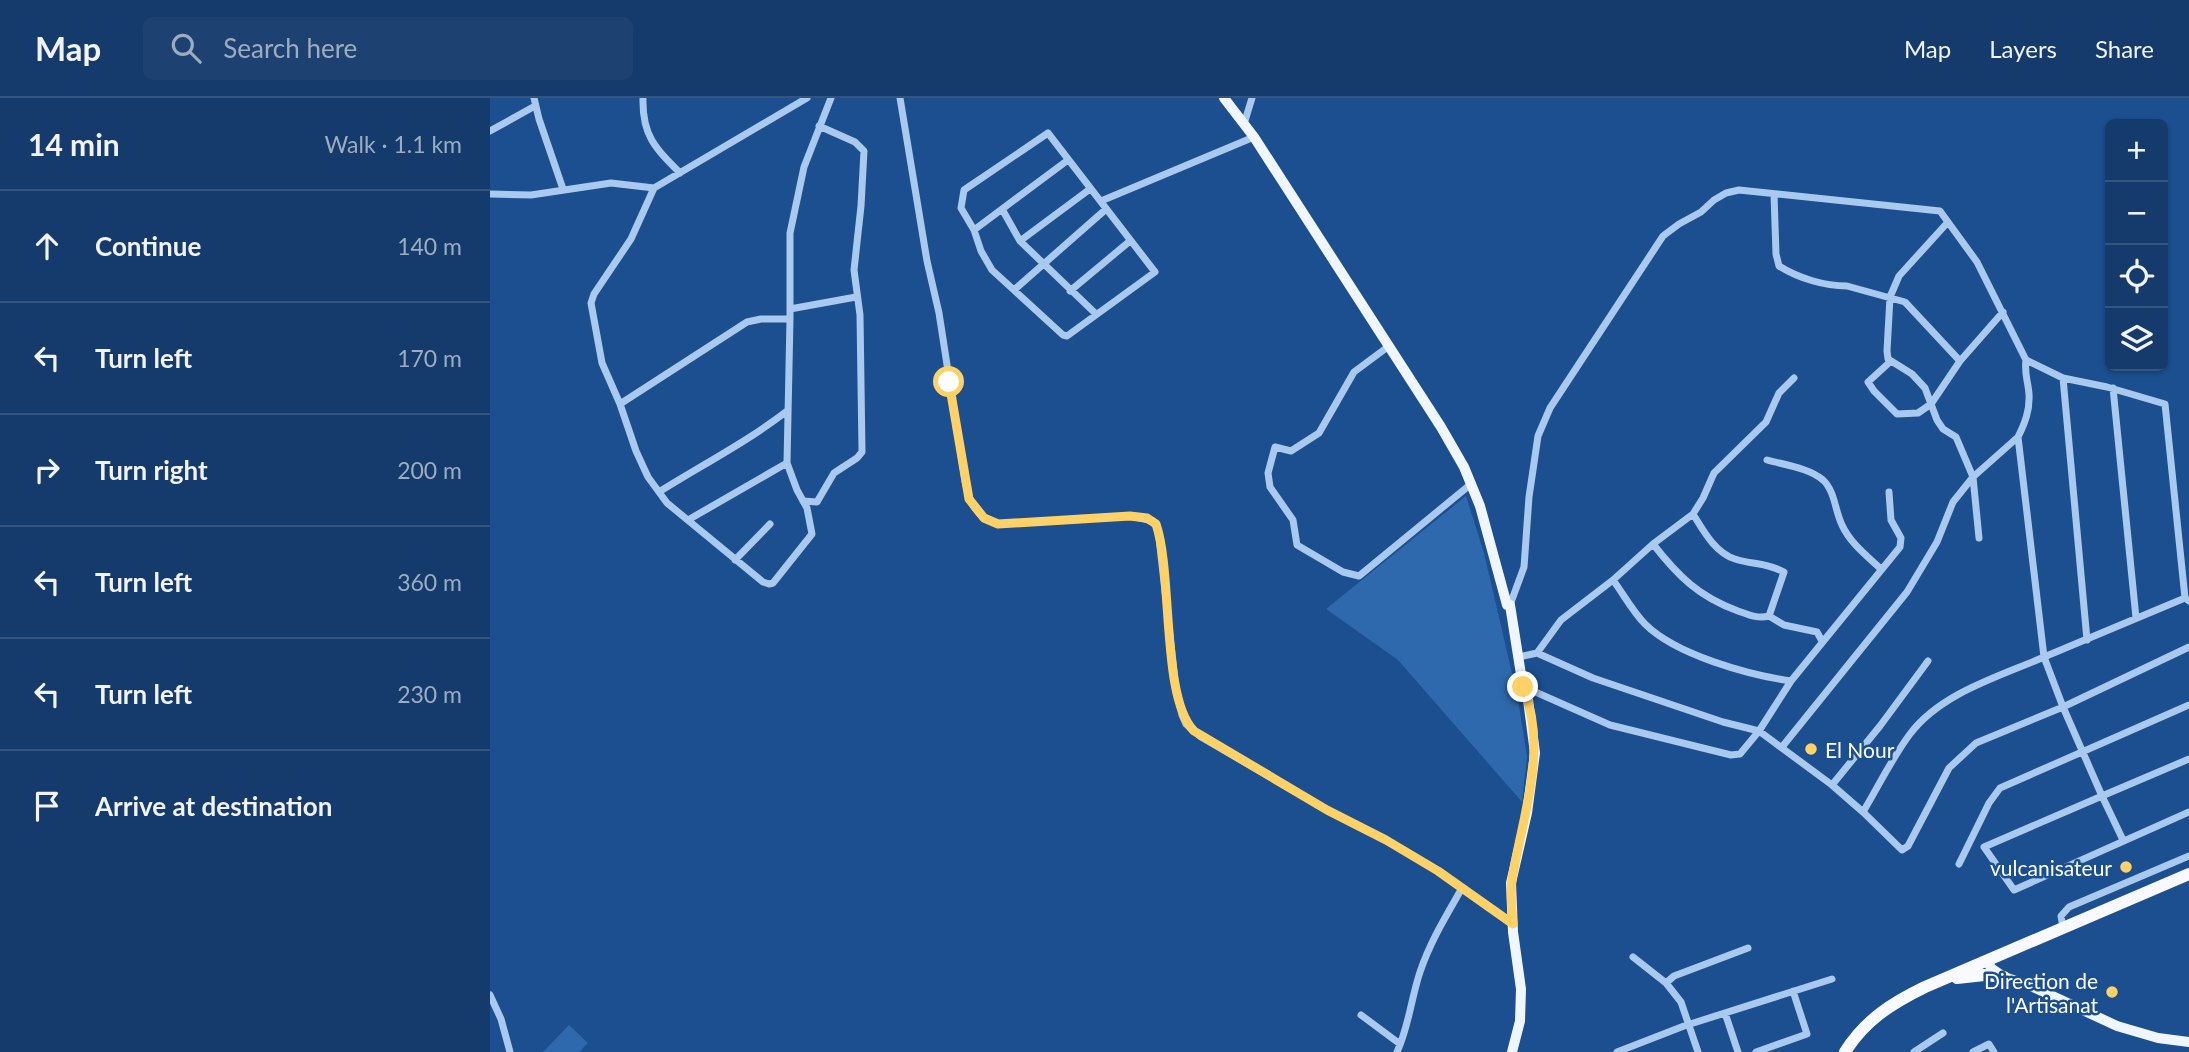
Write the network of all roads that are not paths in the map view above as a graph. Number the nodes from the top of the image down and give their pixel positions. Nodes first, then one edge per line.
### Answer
1 (643, 98) edge
2 (807, 98) edge
3 (831, 98) edge
4 (900, 98) edge
5 (1224, 98) edge
6 (1252, 98) edge
7 (535, 102) edge
8 (1243, 125) junction
9 (819, 127) junction
10 (490, 131) edge
11 (1254, 137) junction
12 (1068, 160) junction
13 (680, 173) junction
14 (654, 188) junction
15 (563, 189) junction
16 (1090, 189) junction
17 (490, 194) edge
18 (1774, 194) junction
19 (1101, 201) junction
20 (1002, 209) junction
21 (1105, 210) junction
22 (1948, 222) junction
23 (974, 230) junction
24 (1020, 241) junction
25 (1130, 241) junction
26 (1043, 265) junction
27 (1014, 290) junction
28 (1070, 291) junction
29 (856, 297) junction
30 (1890, 297) junction
31 (790, 309) junction
32 (2003, 312) junction
33 (1096, 314) junction
34 (790, 319) junction
35 (1389, 346) junction
36 (2026, 360) junction
37 (1891, 361) junction
38 (1961, 361) junction
39 (2063, 377) junction
40 (1794, 378) dead end
41 (2113, 388) junction
42 (620, 404) junction
43 (1931, 404) junction
44 (787, 411) junction
45 (2018, 437) junction
46 (1767, 460) dead end
47 (787, 464) junction
48 (1973, 477) junction
49 (1471, 484) junction
50 (659, 492) junction
51 (1889, 492) dead end
52 (803, 501) junction
53 (1693, 514) junction
54 (688, 520) junction
55 (770, 524) dead end
56 (1979, 538) dead end
57 (1653, 544) junction
58 (735, 560) junction
59 (1881, 569) junction
60 (1614, 580) junction
61 (2187, 600) edge
62 (1510, 605) junction
63 (1769, 616) junction
64 (2136, 618) junction
65 (2087, 640) junction
66 (1822, 641) junction
67 (2189, 648) edge
68 (1537, 653) junction
69 (1519, 657) junction
70 (2043, 657) junction
71 (1928, 661) dead end
72 (1791, 681) junction
73 (1523, 687) junction
74 (2189, 705) edge
75 (2063, 707) junction
76 (1759, 731) junction
77 (1782, 747) junction
78 (2083, 750) junction
79 (2189, 759) edge
80 (1832, 785) junction
81 (2102, 796) junction
82 (1863, 813) junction
83 (2189, 813) edge
84 (1972, 835) junction
85 (2123, 840) junction
86 (1984, 847) junction
87 (2189, 856) edge
88 (1959, 864) dead end
89 (2148, 873) junction
90 (2189, 874) edge
91 (1462, 888) junction
92 (2155, 888) junction
93 (1513, 924) junction
94 (2063, 928) junction
95 (1748, 948) dead end
96 (1633, 957) dead end
97 (1991, 959) junction
98 (2004, 977) junction
99 (1832, 979) dead end
100 (1943, 980) junction
101 (1666, 983) junction
102 (2031, 986) junction
103 (1793, 991) junction
104 (490, 995) edge
105 (1725, 1013) junction
106 (1361, 1015) dead end
107 (1690, 1024) junction
108 (1943, 1033) dead end
109 (2189, 1042) edge
110 (1399, 1048) edge
111 (510, 1052) edge
112 (1512, 1052) edge
113 (1617, 1052) edge
114 (1698, 1052) edge
115 (1738, 1052) edge
116 (1756, 1052) edge
117 (1845, 1052) edge
118 (1914, 1052) edge
119 (1973, 1052) edge
120 (1994, 1052) edge

1 - 13 street
2 - 13 street
3 - 9 street
4 - 91 street
5 - 8 main road
6 - 8 street
7 - 10 street
7 - 15 street
8 - 11 main road
9 - 29 street
9 - 31 street
11 - 19 street
11 - 35 main road
12 - 16 street
12 - 20 street
12 - 23 street
13 - 14 street
14 - 15 street
14 - 42 street
15 - 17 street
16 - 19 street
16 - 24 street
18 - 22 street
18 - 30 street
18 - 62 street
19 - 21 street
20 - 23 street
20 - 24 street
21 - 25 street
21 - 26 street
22 - 30 street
22 - 32 street
23 - 27 street
24 - 26 street
25 - 28 street
25 - 33 street
26 - 27 street
26 - 28 street
27 - 33 street
28 - 33 street
29 - 31 street
29 - 52 street
30 - 37 street
30 - 38 street
31 - 34 street
32 - 36 street
32 - 38 street
34 - 42 street
34 - 44 street
35 - 49 main road
35 - 49 street
36 - 39 street
36 - 45 street
37 - 43 street
37 - 43 street
38 - 43 street
39 - 41 street
39 - 65 street
40 - 53 street
41 - 61 street
41 - 64 street
42 - 50 street
43 - 48 street
44 - 47 street
44 - 50 street
45 - 48 street
45 - 70 street
46 - 59 street
47 - 52 street
47 - 54 street
48 - 56 street
48 - 77 street
49 - 62 main road
50 - 54 street
51 - 59 street
52 - 58 street
53 - 57 street
53 - 63 street
54 - 58 street
55 - 58 street
57 - 60 street
57 - 63 street
59 - 66 street
60 - 68 street
60 - 72 street
61 - 64 street
62 - 69 main road
63 - 66 street
64 - 65 street
65 - 70 street
66 - 72 street
67 - 75 street
68 - 69 street
68 - 76 street
69 - 73 main road
70 - 75 street
70 - 82 street
71 - 80 street
72 - 76 street
73 - 76 street
73 - 93 main road
74 - 78 street
75 - 78 street
75 - 82 street
76 - 77 street
77 - 80 street
78 - 81 street
78 - 84 street
79 - 81 street
80 - 82 street
81 - 85 street
81 - 86 street
83 - 85 street
84 - 86 street
84 - 88 street
85 - 86 street
87 - 89 street
89 - 92 street
89 - 94 street
90 - 92 highway
91 - 93 street
91 - 110 street
92 - 94 highway
93 - 112 main road
94 - 97 highway
95 - 101 street
96 - 101 street
97 - 98 main road
97 - 100 highway
97 - 102 main road
98 - 100 highway
98 - 102 main road
99 - 103 street
100 - 117 highway
101 - 107 street
102 - 109 main road
103 - 105 street
103 - 116 street
104 - 111 street
105 - 107 street
105 - 115 street
106 - 110 street
107 - 113 street
107 - 114 street
108 - 118 street
119 - 120 street

